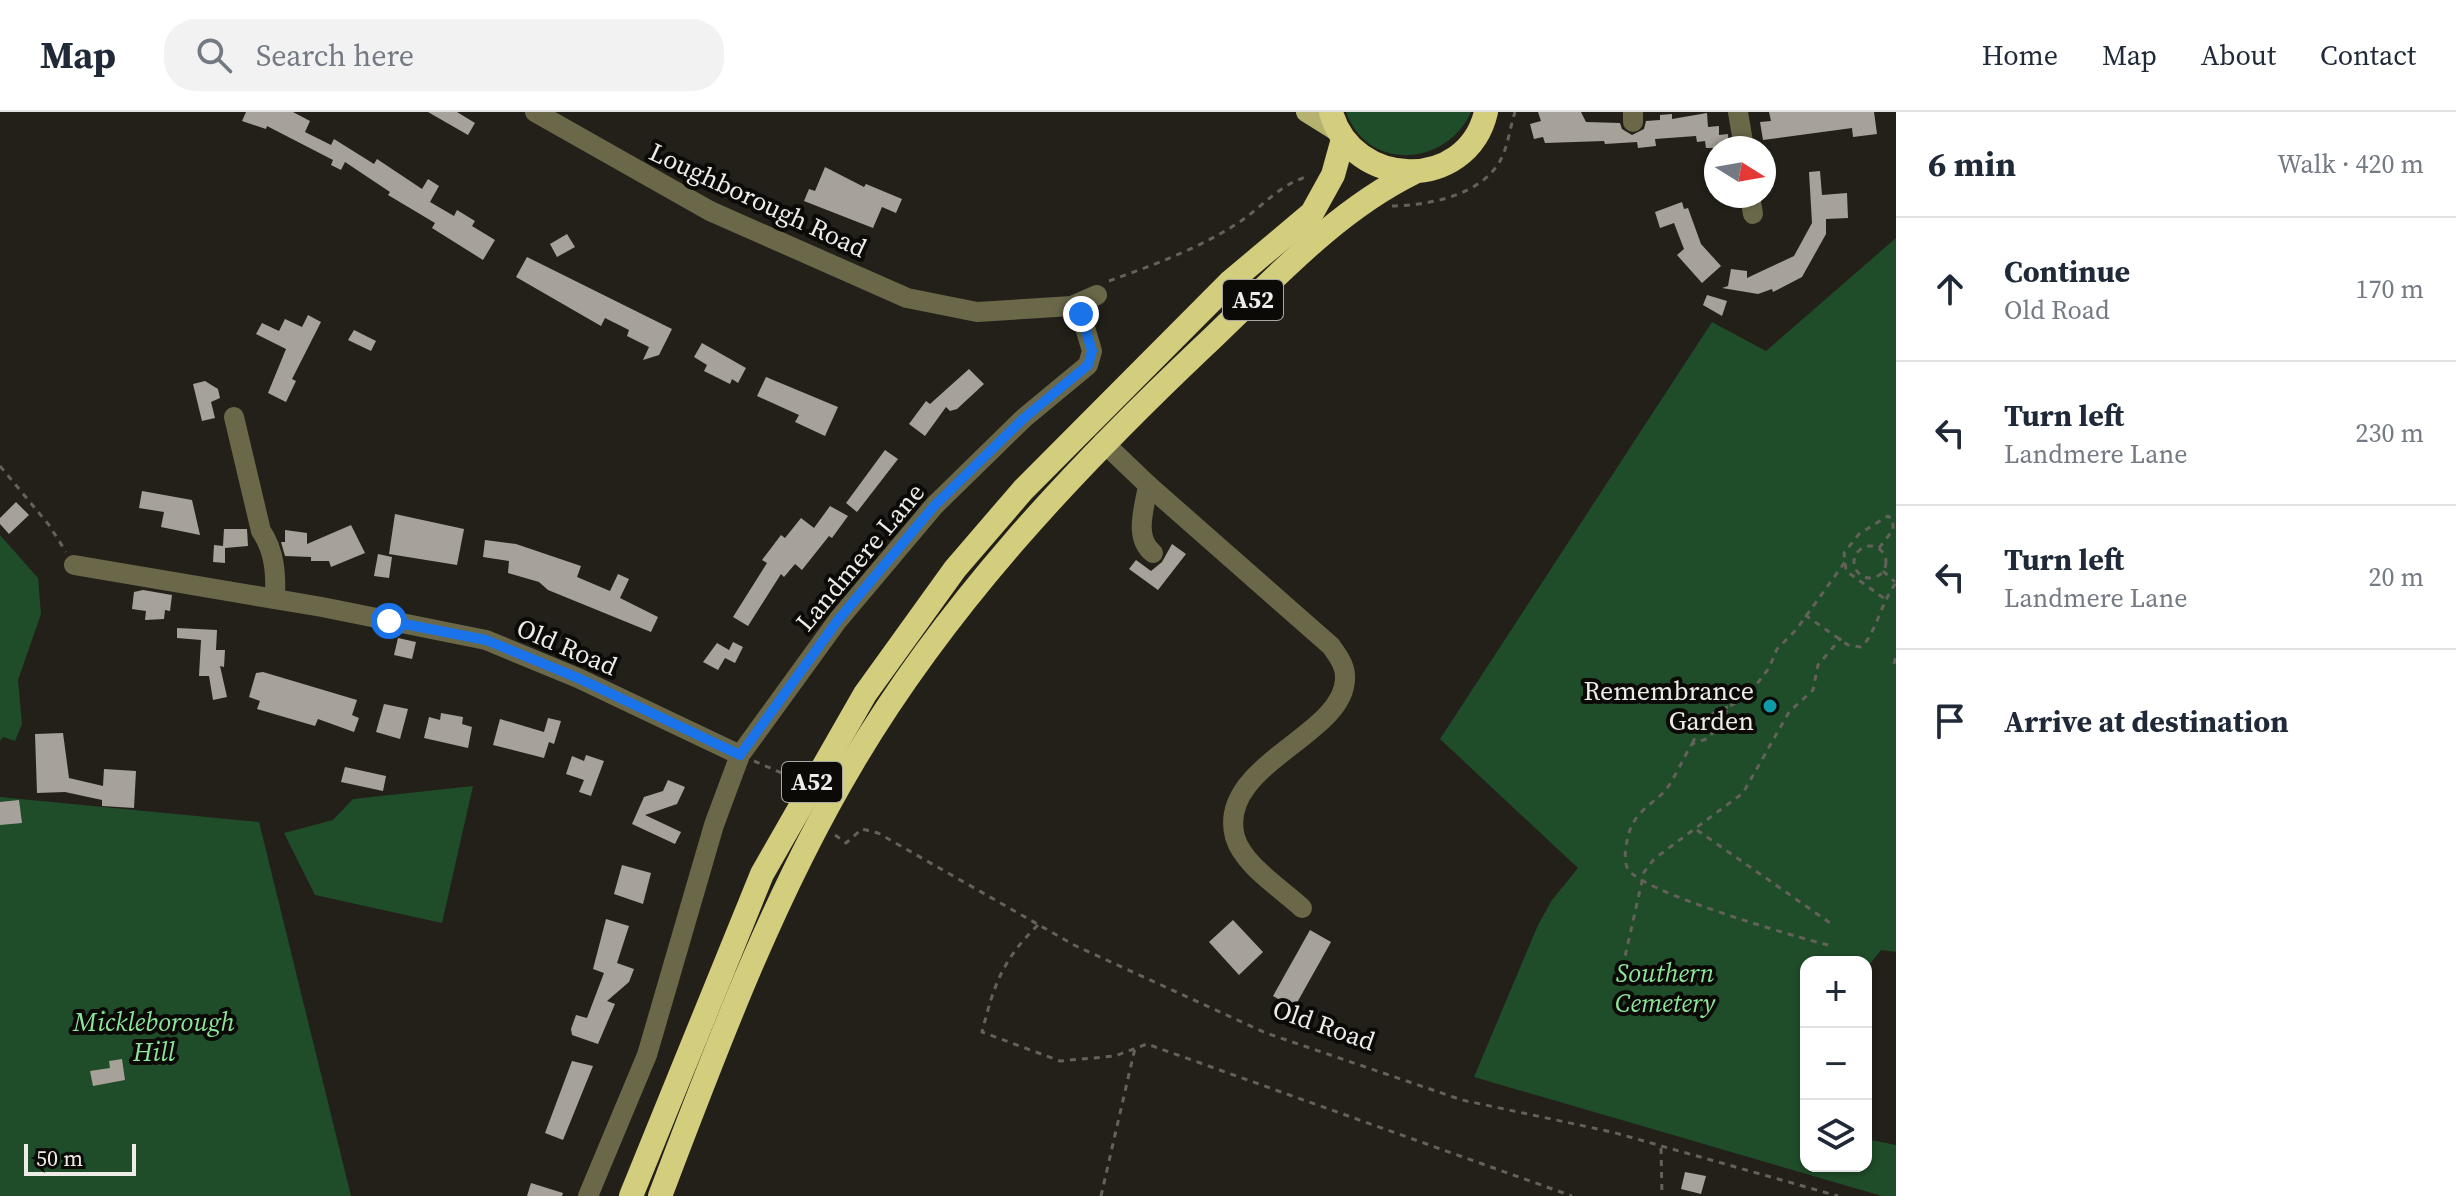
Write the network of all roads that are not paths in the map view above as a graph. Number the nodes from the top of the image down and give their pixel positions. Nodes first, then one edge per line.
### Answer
1 (535, 112) edge
2 (1306, 112) edge
3 (1486, 112) edge
4 (1738, 112) edge
5 (1337, 128) edge
6 (1742, 136) edge
7 (1413, 173) junction
8 (1097, 295) dead end
9 (1072, 306) junction
10 (234, 417) dead end
11 (1103, 442) junction
12 (1148, 485) junction
13 (1153, 553) dead end
14 (74, 565) road end
15 (275, 599) junction
16 (740, 755) junction
17 (1302, 908) dead end
18 (588, 1196) edge
19 (631, 1196) edge
20 (660, 1196) edge

1 - 9 street, Loughborough Road
2 - 5 main road
3 - 7 highway, A52
4 - 6 street
5 - 7 highway, A52
5 - 19 highway, A52
7 - 11 highway, A52
8 - 9 street
9 - 16 street, Landmere Lane
10 - 15 street
11 - 12 street
11 - 20 highway, A52
12 - 13 street
12 - 17 street
14 - 15 street, Old Road
15 - 16 street, Old Road
16 - 18 street, Landmere Lane

